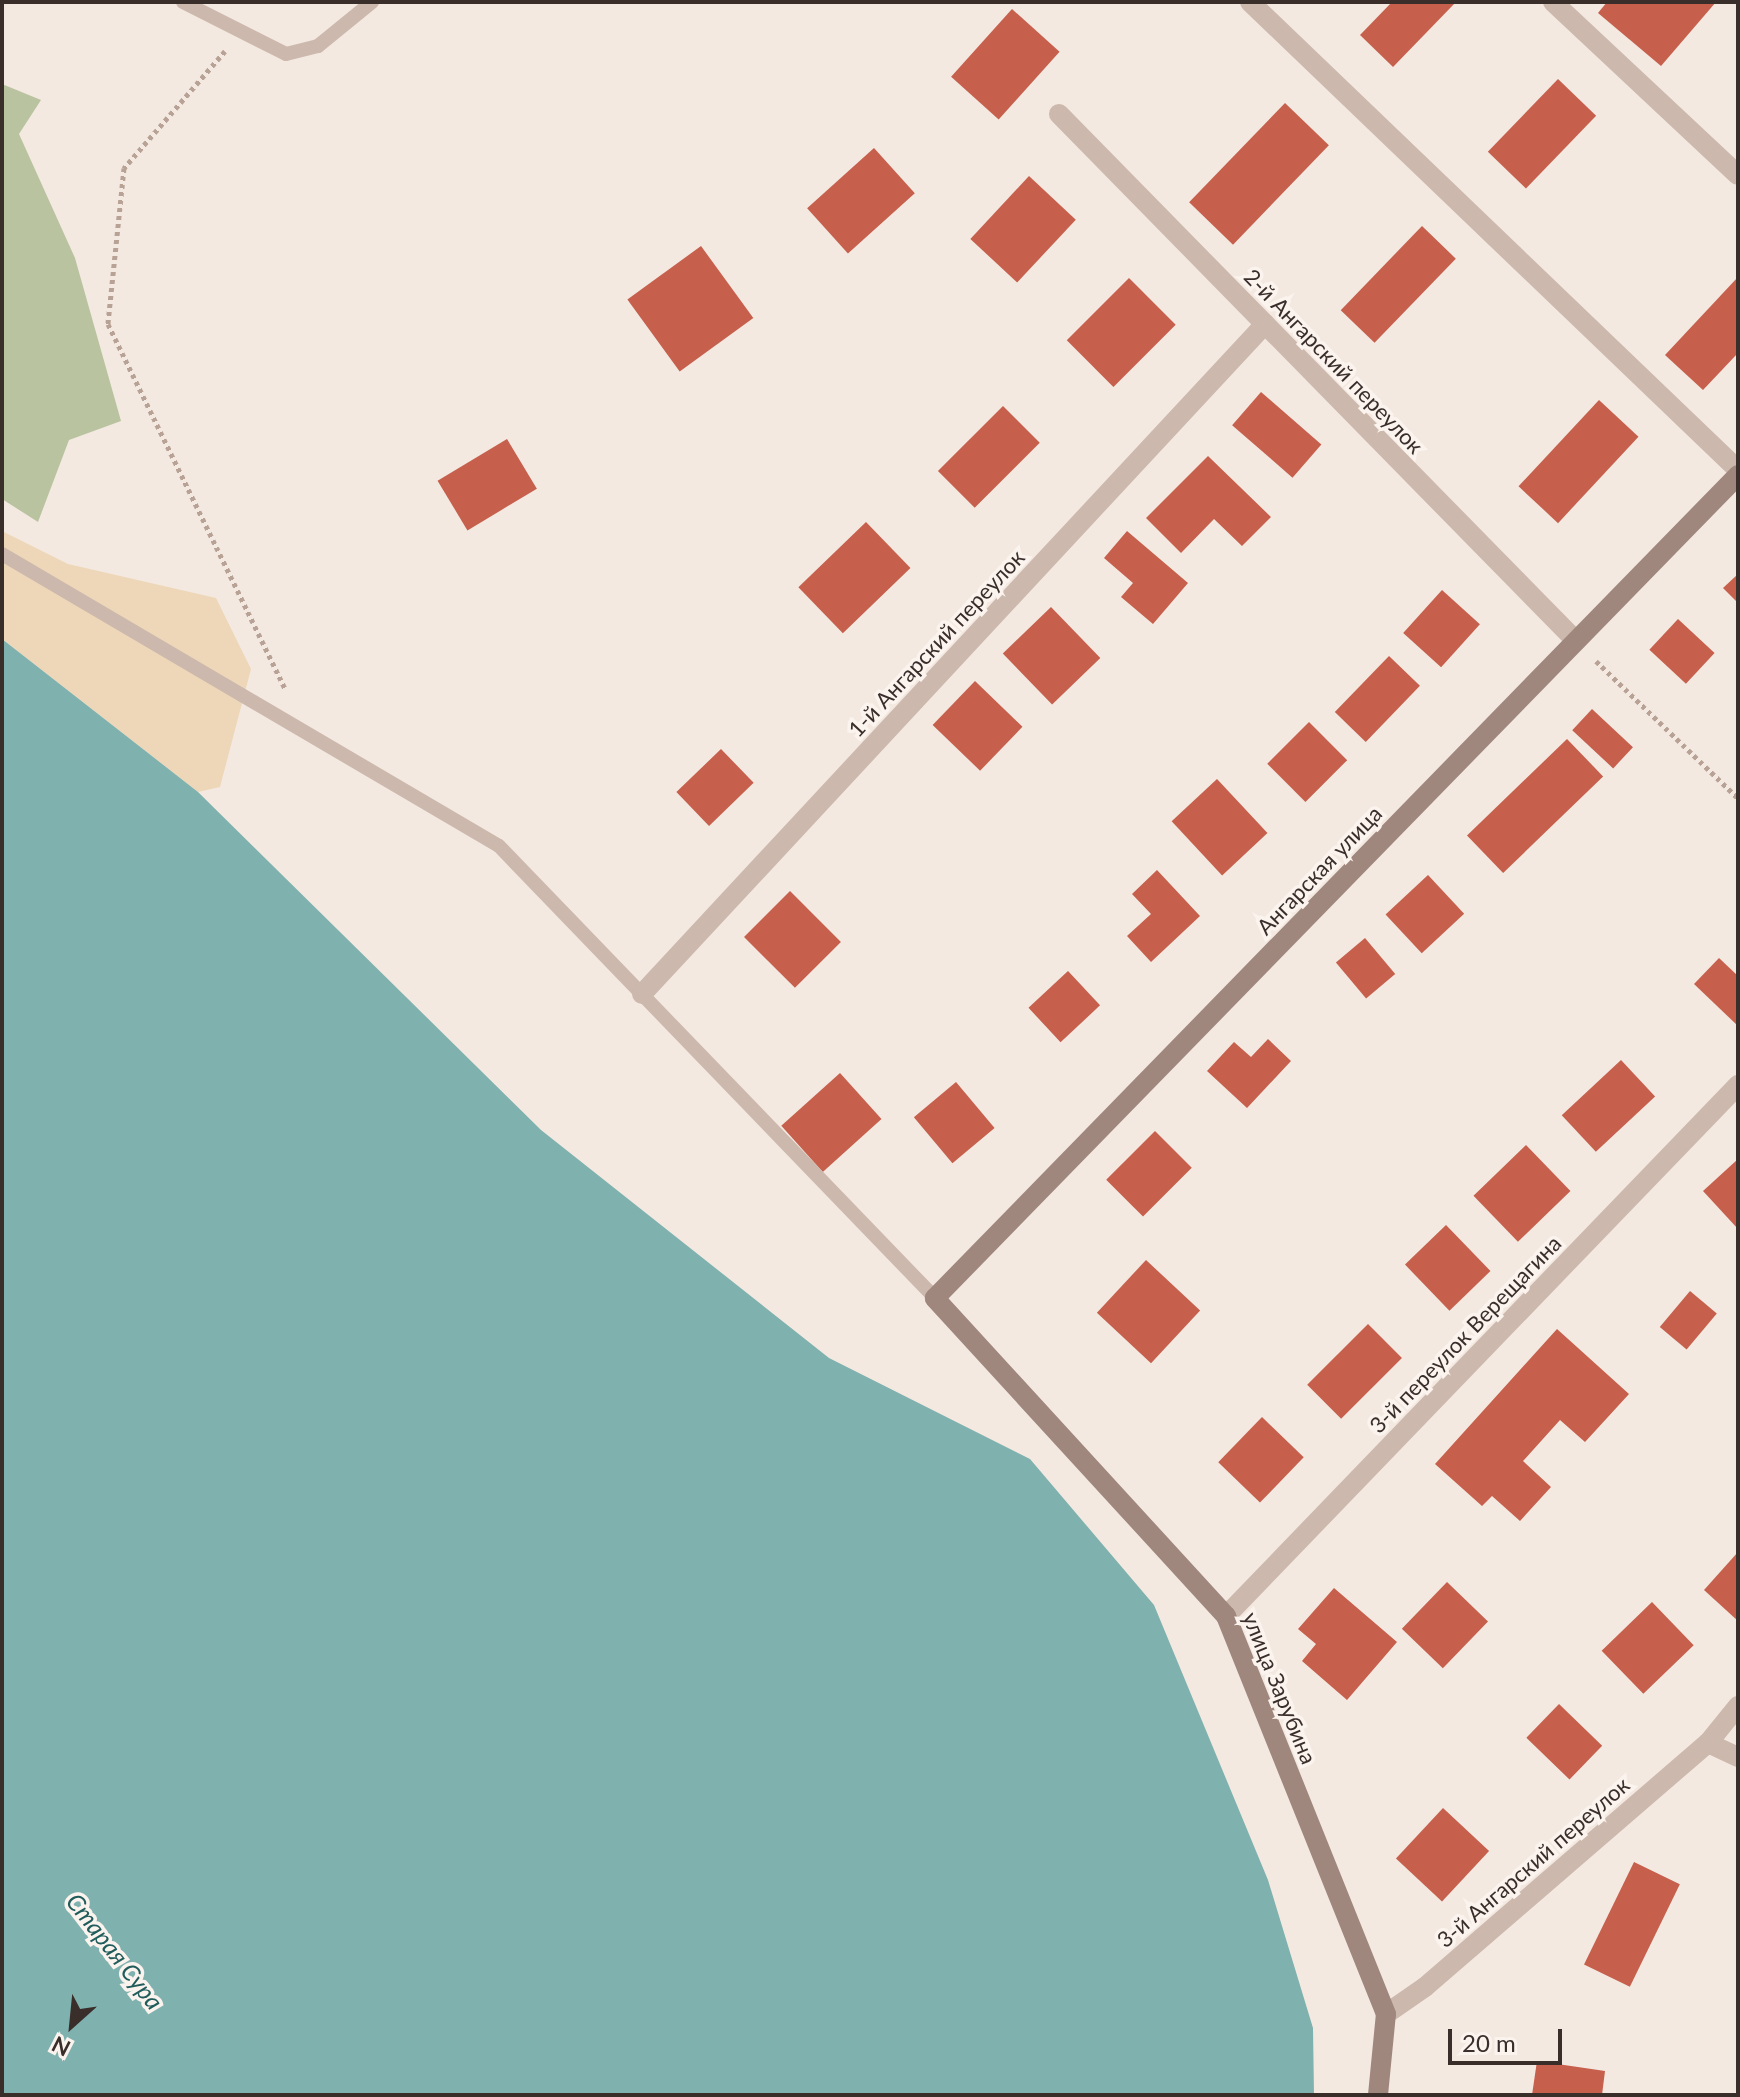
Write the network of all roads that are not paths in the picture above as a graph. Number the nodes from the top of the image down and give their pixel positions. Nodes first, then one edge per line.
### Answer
1 (183, 2) edge
2 (372, 2) edge
3 (1250, 2) edge
4 (1553, 2) edge
5 (1059, 114) dead end
6 (1738, 175) edge
7 (1265, 324) junction
8 (1738, 473) edge
9 (2, 554) edge
10 (1576, 641) junction
11 (642, 994) junction
12 (1738, 1085) edge
13 (935, 1298) junction
14 (1226, 1616) junction
15 (1738, 1706) edge
16 (1708, 1743) junction
17 (1738, 1757) edge
18 (1386, 2014) junction
19 (1378, 2095) edge

1 - 2 lane
3 - 8 street
4 - 6 street
5 - 7 street, 2-й Ангарский переулок
7 - 10 street, 2-й Ангарский переулок
7 - 11 street, 1-й Ангарский переулок
8 - 10 street, Ангарская улица
9 - 11 lane
10 - 13 street, Ангарская улица
11 - 13 lane
12 - 14 street, 3-й переулок Верещагина
13 - 14 street, улица Зарубина
14 - 18 street, улица Зарубина
15 - 16 street, 3-й Ангарский переулок
16 - 17 street
16 - 18 street, 3-й Ангарский переулок
18 - 19 street, улица Зарубина

